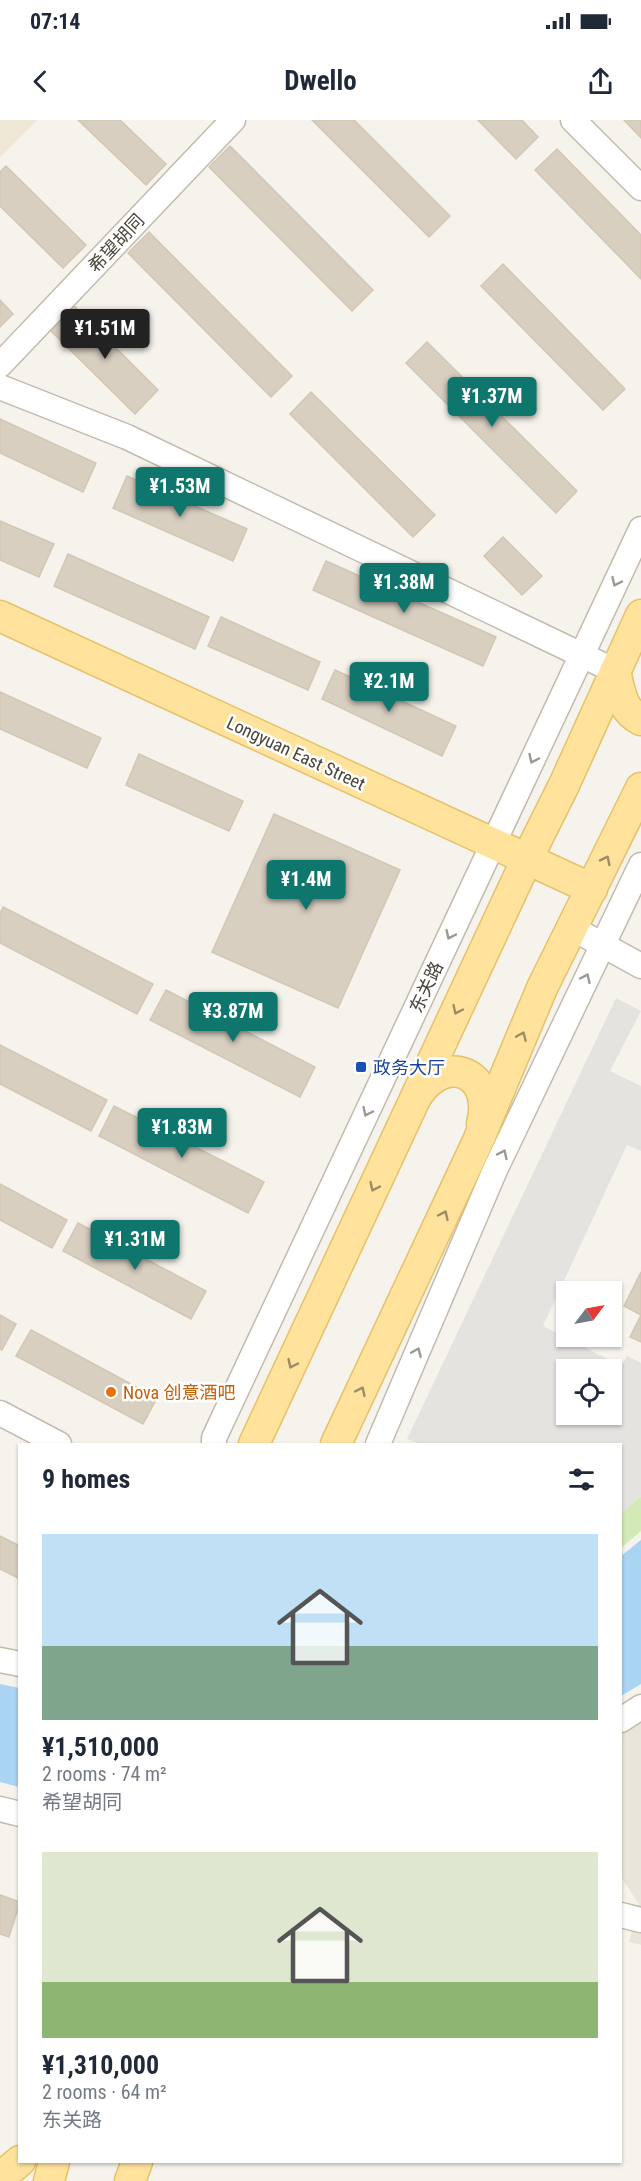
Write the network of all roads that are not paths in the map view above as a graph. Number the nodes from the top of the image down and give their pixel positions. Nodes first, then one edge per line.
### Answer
1 (233, 120) edge
2 (573, 120) edge
3 (641, 188) edge
4 (0, 365) edge
5 (0, 387) edge
6 (641, 529) edge
7 (641, 615) edge
8 (0, 616) edge
9 (0, 637) edge
10 (582, 655) junction
11 (615, 671) junction
12 (641, 720) edge
13 (641, 788) edge
14 (489, 852) junction
15 (641, 865) edge
16 (523, 868) junction
17 (582, 907) junction
18 (602, 945) junction
19 (641, 966) edge
20 (415, 1100) junction
21 (478, 1141) junction
22 (0, 1413) edge
23 (57, 1443) edge
24 (214, 1443) edge
25 (254, 1443) edge
26 (336, 1443) edge
27 (378, 1443) edge
28 (0, 1660) edge
29 (18, 1664) edge
30 (641, 1707) edge
31 (622, 1719) edge
32 (0, 1809) edge
33 (18, 1814) edge
34 (622, 1915) edge
35 (641, 1920) edge
36 (18, 2163) edge
37 (54, 2163) edge
38 (137, 2163) edge
39 (144, 2163) edge
40 (0, 2178) edge
41 (49, 2181) edge
42 (130, 2181) edge
43 (148, 2181) edge

1 - 4 street, 希望胡同
2 - 3 street
5 - 10 street
6 -> 10 street, 东关路
7 - 11 main road, 东关路
8 - 14 main road, Longyuan East Street
9 - 14 main road, Longyuan East Street
10 - 11 street
10 -> 14 street, 东关路
11 - 12 main road
11 - 16 main road, 东关路
17 -> 13 main road
14 - 16 main road, Longyuan East Street
14 -> 24 street, 东关路
15 - 18 street
16 - 17 main road, Longyuan East Street
16 -> 20 main road, 东关路
17 - 18 street
21 -> 17 main road
18 - 19 street
27 -> 18 street
20 - 21 main road
20 -> 25 main road, 东关路
26 -> 21 main road
22 - 23 street
28 - 29 street
30 - 31 street
32 - 33 street
34 - 35 street
36 - 40 main road
37 - 41 main road
38 - 42 main road
39 - 43 main road

